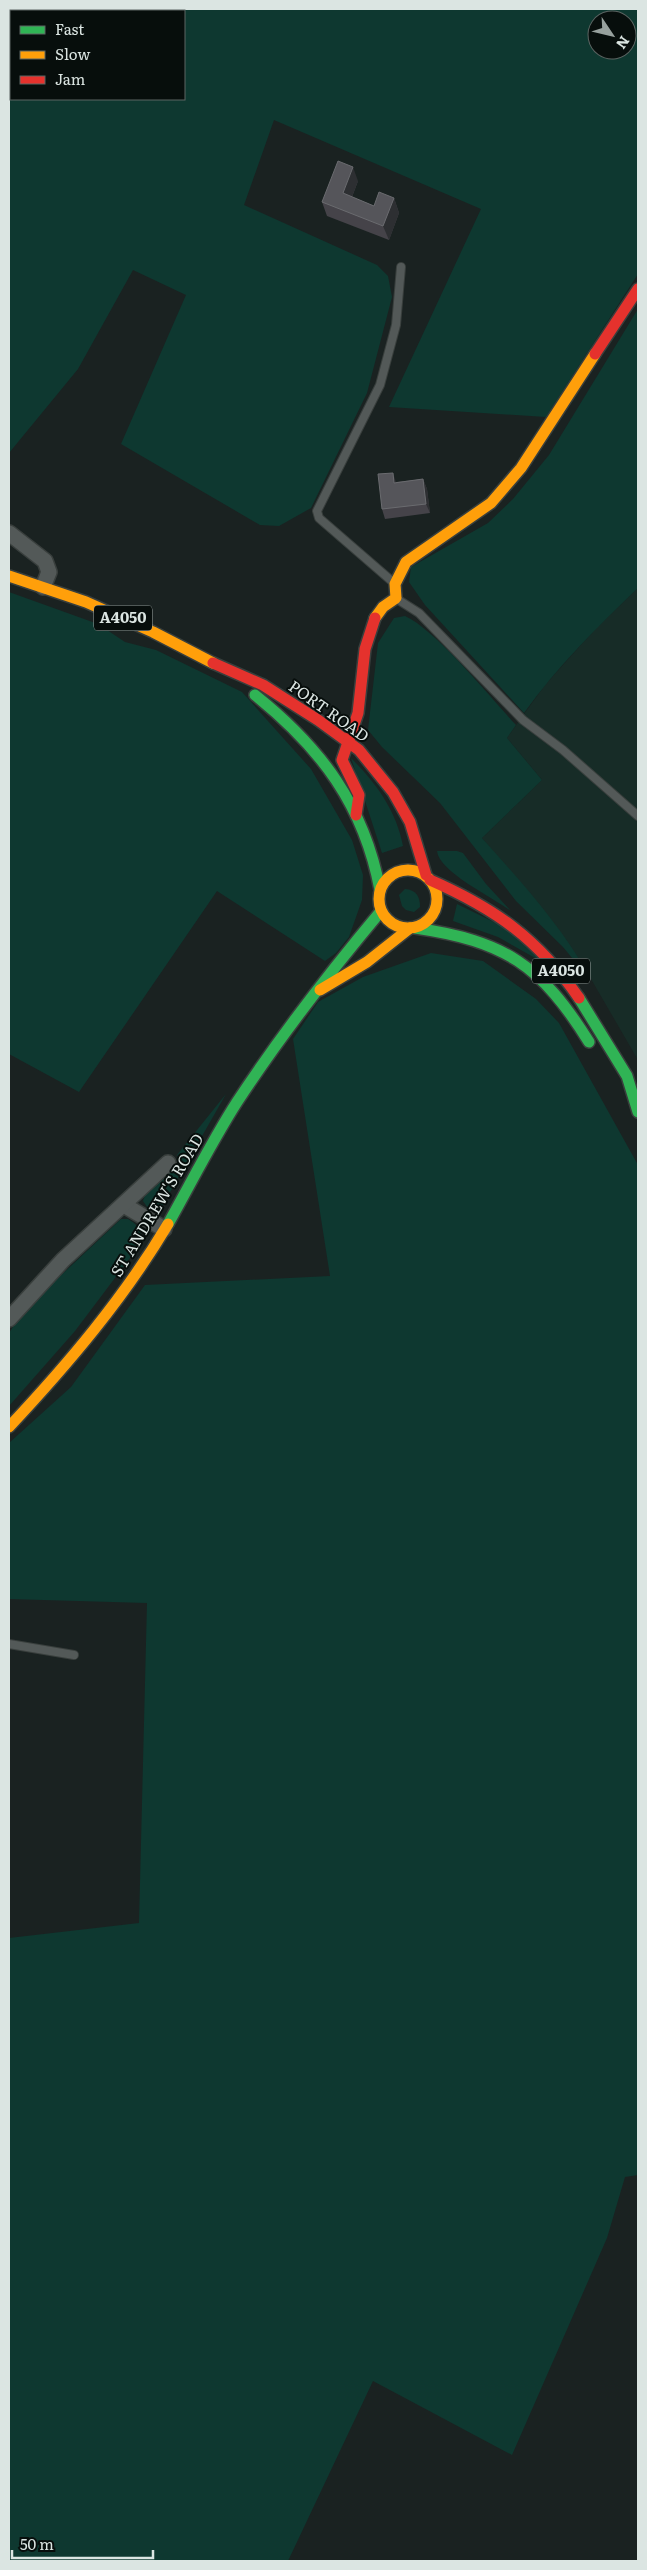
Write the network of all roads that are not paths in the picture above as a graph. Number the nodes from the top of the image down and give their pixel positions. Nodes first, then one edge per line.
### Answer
1 (401, 267) dead end
2 (638, 289) edge
3 (9, 533) edge
4 (9, 576) edge
5 (395, 584) junction
6 (44, 587) junction
7 (396, 598) junction
8 (232, 673) junction
9 (348, 743) junction
10 (356, 815) junction
11 (638, 816) edge
12 (428, 878) junction
13 (380, 890) junction
14 (382, 911) junction
15 (412, 928) junction
16 (319, 990) junction
17 (596, 1055) dead end
18 (622, 1096) dead end
19 (638, 1114) edge
20 (168, 1163) dead end
21 (124, 1205) junction
22 (164, 1229) junction
23 (9, 1319) edge
24 (9, 1427) edge
25 (9, 1644) edge
26 (74, 1655) dead end

1 - 5 lane
2 - 5 main road
3 - 6 street
4 - 6 main road, PORT ROAD / A4050
5 - 7 main road
6 - 8 main road, PORT ROAD / A4050
7 - 9 main road
7 - 11 lane
8 - 9 main road, PORT ROAD / A4050
8 - 10 main road, PORT ROAD / A4050
9 - 10 main road
9 - 12 main road, PORT ROAD / A4050
10 - 13 main road, PORT ROAD / A4050
12 - 13 main road
12 - 15 main road
12 - 19 main road, A4050
13 - 14 main road
14 - 15 main road
14 - 16 main road, ST ANDREW'S ROAD
15 - 16 main road, ST ANDREW'S ROAD
15 - 17 main road, A4050
16 - 22 main road, ST ANDREW'S ROAD
18 - 19 main road, A4050
20 - 21 street
21 - 22 street
21 - 23 street
22 - 24 main road, ST ANDREW'S ROAD
25 - 26 lane

